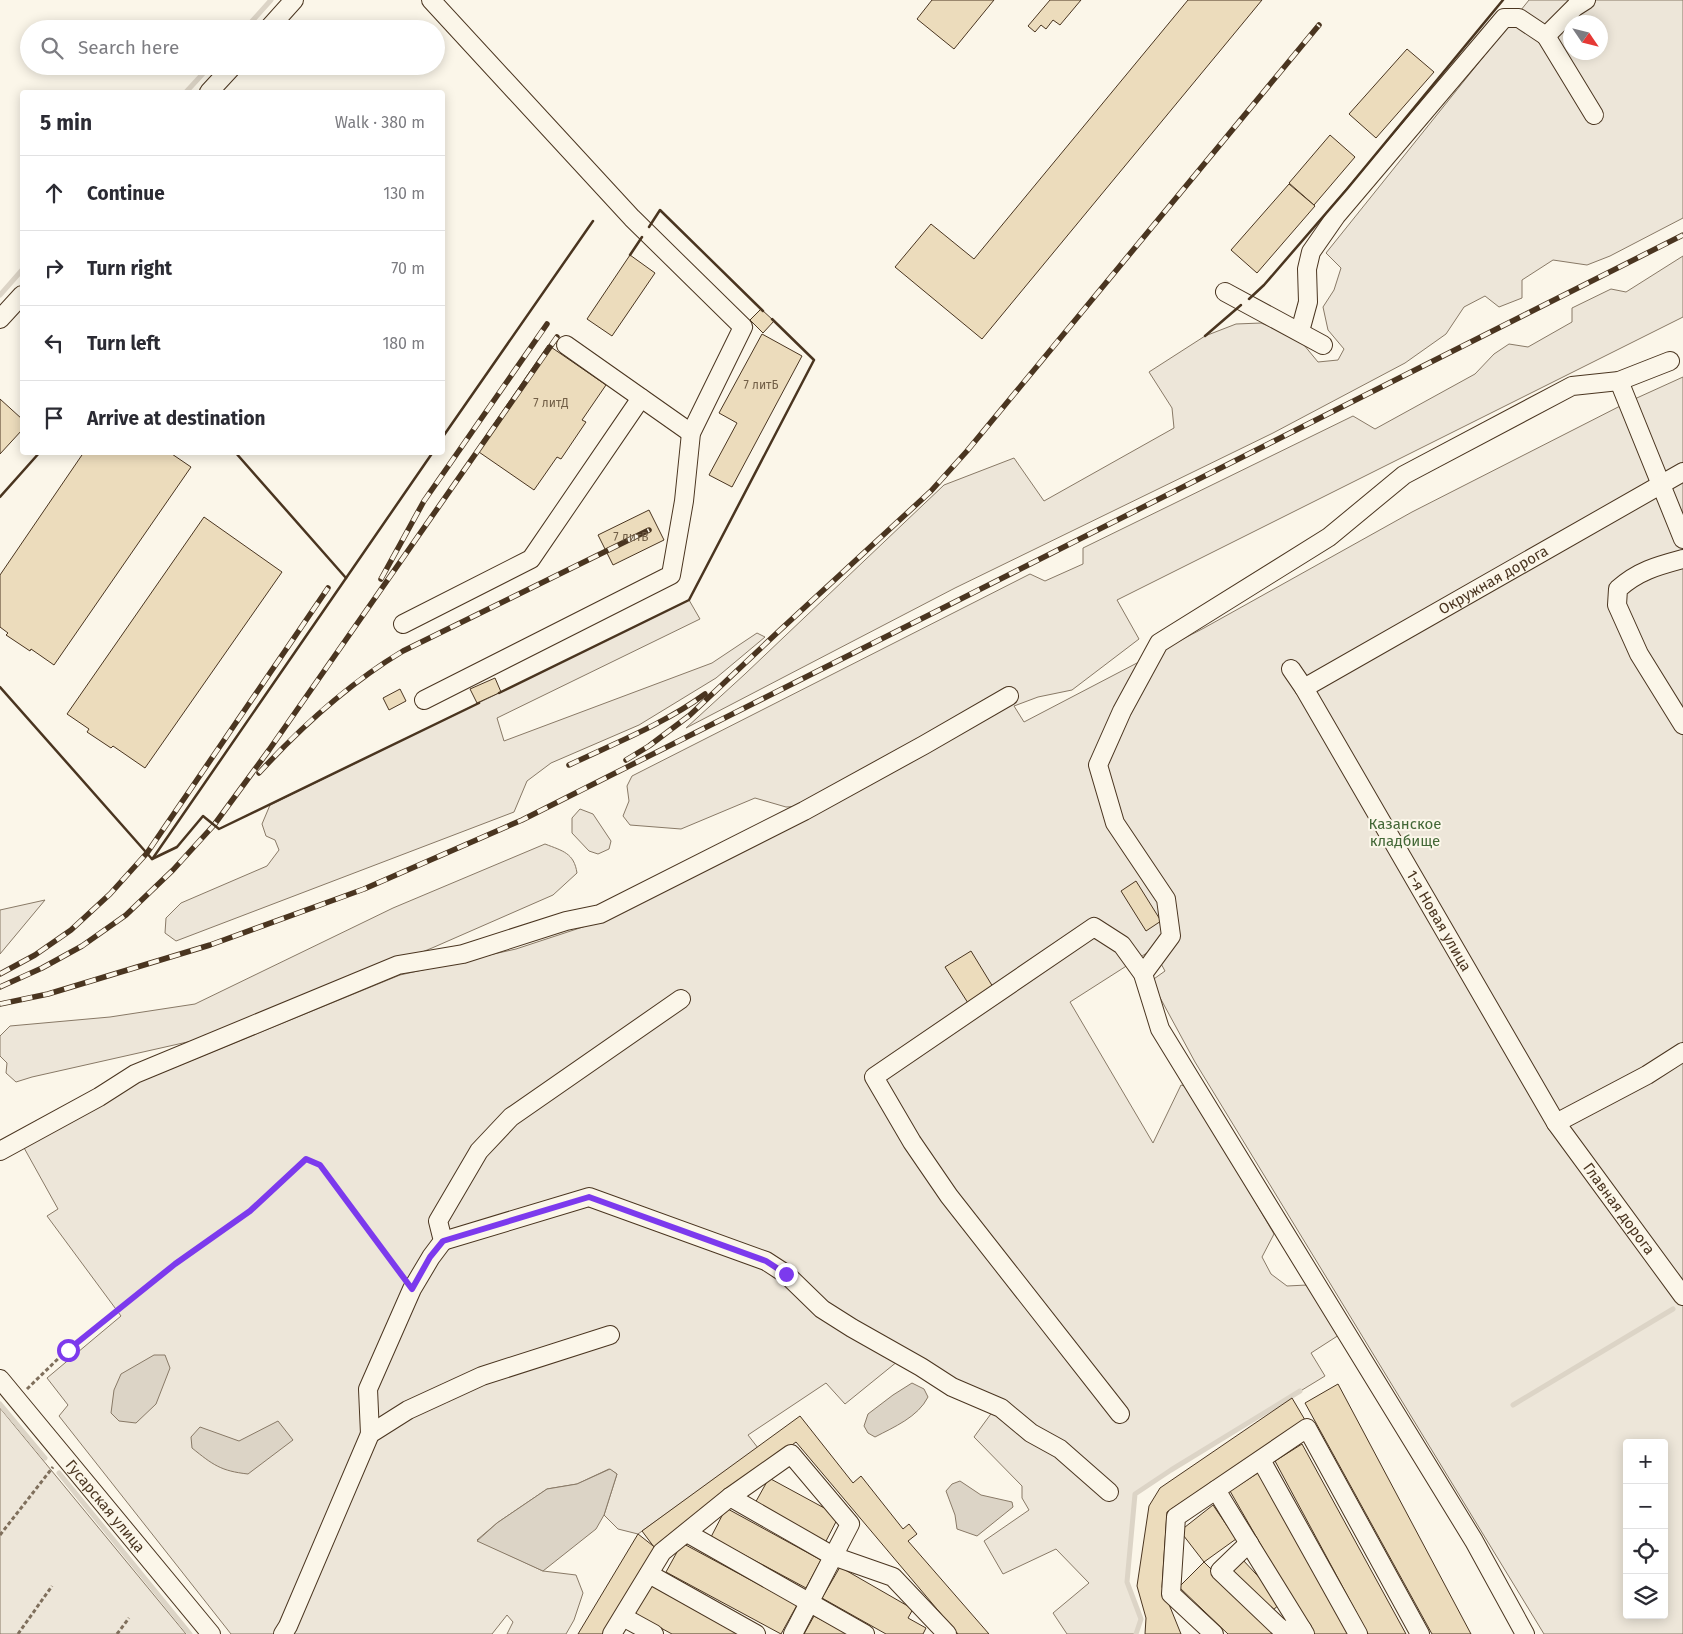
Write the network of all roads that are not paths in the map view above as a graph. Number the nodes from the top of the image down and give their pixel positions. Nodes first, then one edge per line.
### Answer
1 (294, 0) edge
2 (431, 0) edge
3 (1586, 0) edge
4 (276, 20) edge
5 (1546, 36) junction
6 (225, 75) edge
7 (211, 90) edge
8 (1594, 115) dead end
9 (1225, 292) dead end
10 (20, 297) edge
11 (0, 320) edge
12 (1299, 331) junction
13 (566, 345) dead end
14 (1323, 345) dead end
15 (1670, 362) dead end
16 (1618, 381) junction
17 (641, 398) junction
18 (691, 433) junction
19 (1683, 472) edge
20 (1660, 485) junction
21 (1683, 539) edge
22 (1683, 559) edge
23 (403, 624) dead end
24 (1291, 669) dead end
25 (1304, 688) junction
26 (1009, 696) dead end
27 (424, 700) dead end
28 (1683, 725) edge
29 (1143, 974) junction
30 (681, 999) dead end
31 (1683, 1052) edge
32 (1556, 1123) junction
33 (0, 1151) edge
34 (443, 1241) junction
35 (1683, 1296) edge
36 (610, 1335) dead end
37 (0, 1379) edge
38 (1120, 1414) dead end
39 (370, 1434) junction
40 (1261, 1460) junction
41 (1216, 1490) junction
42 (1109, 1492) dead end
43 (730, 1497) junction
44 (687, 1533) junction
45 (1249, 1542) junction
46 (833, 1556) junction
47 (649, 1574) junction
48 (810, 1603) junction
49 (622, 1617) junction
50 (1208, 1632) edge
51 (1304, 1632) edge
52 (211, 1634) edge
53 (283, 1634) edge
54 (612, 1634) edge
55 (654, 1634) edge
56 (756, 1634) edge
57 (793, 1634) edge
58 (865, 1634) edge
59 (947, 1634) edge
60 (1358, 1634) edge
61 (1420, 1634) edge
62 (1525, 1634) edge

1 - 4 street
2 - 18 street
3 - 5 street
5 - 8 street
5 - 12 street
6 - 7 street
9 - 12 street
10 - 11 street
12 - 14 street
13 - 17 street
15 - 16 street
16 - 20 street
16 - 29 street
17 - 18 street
17 - 23 street
18 - 27 street
19 - 20 street, Окружная дорога
20 - 21 street
20 - 25 street, Окружная дорога
22 - 28 street
24 - 25 street, 1-я Новая улица
25 - 32 street, 1-я Новая улица
26 - 33 street
29 - 38 street
29 - 62 street
30 - 34 street
31 - 32 street
32 - 35 street, Главная дорога
34 - 39 street
34 - 42 street
36 - 39 street
37 - 52 street, Гусарская улица
39 - 53 street
40 - 41 street
40 - 60 street
40 - 61 street
41 - 45 street
41 - 50 street
43 - 44 street
43 - 46 street
43 - 46 street
44 - 47 street
44 - 48 street
45 - 51 street
45 - 51 street
46 - 48 street
46 - 59 street
47 - 49 street
47 - 56 street
48 - 57 street
48 - 58 street
49 - 54 street
49 - 55 street

